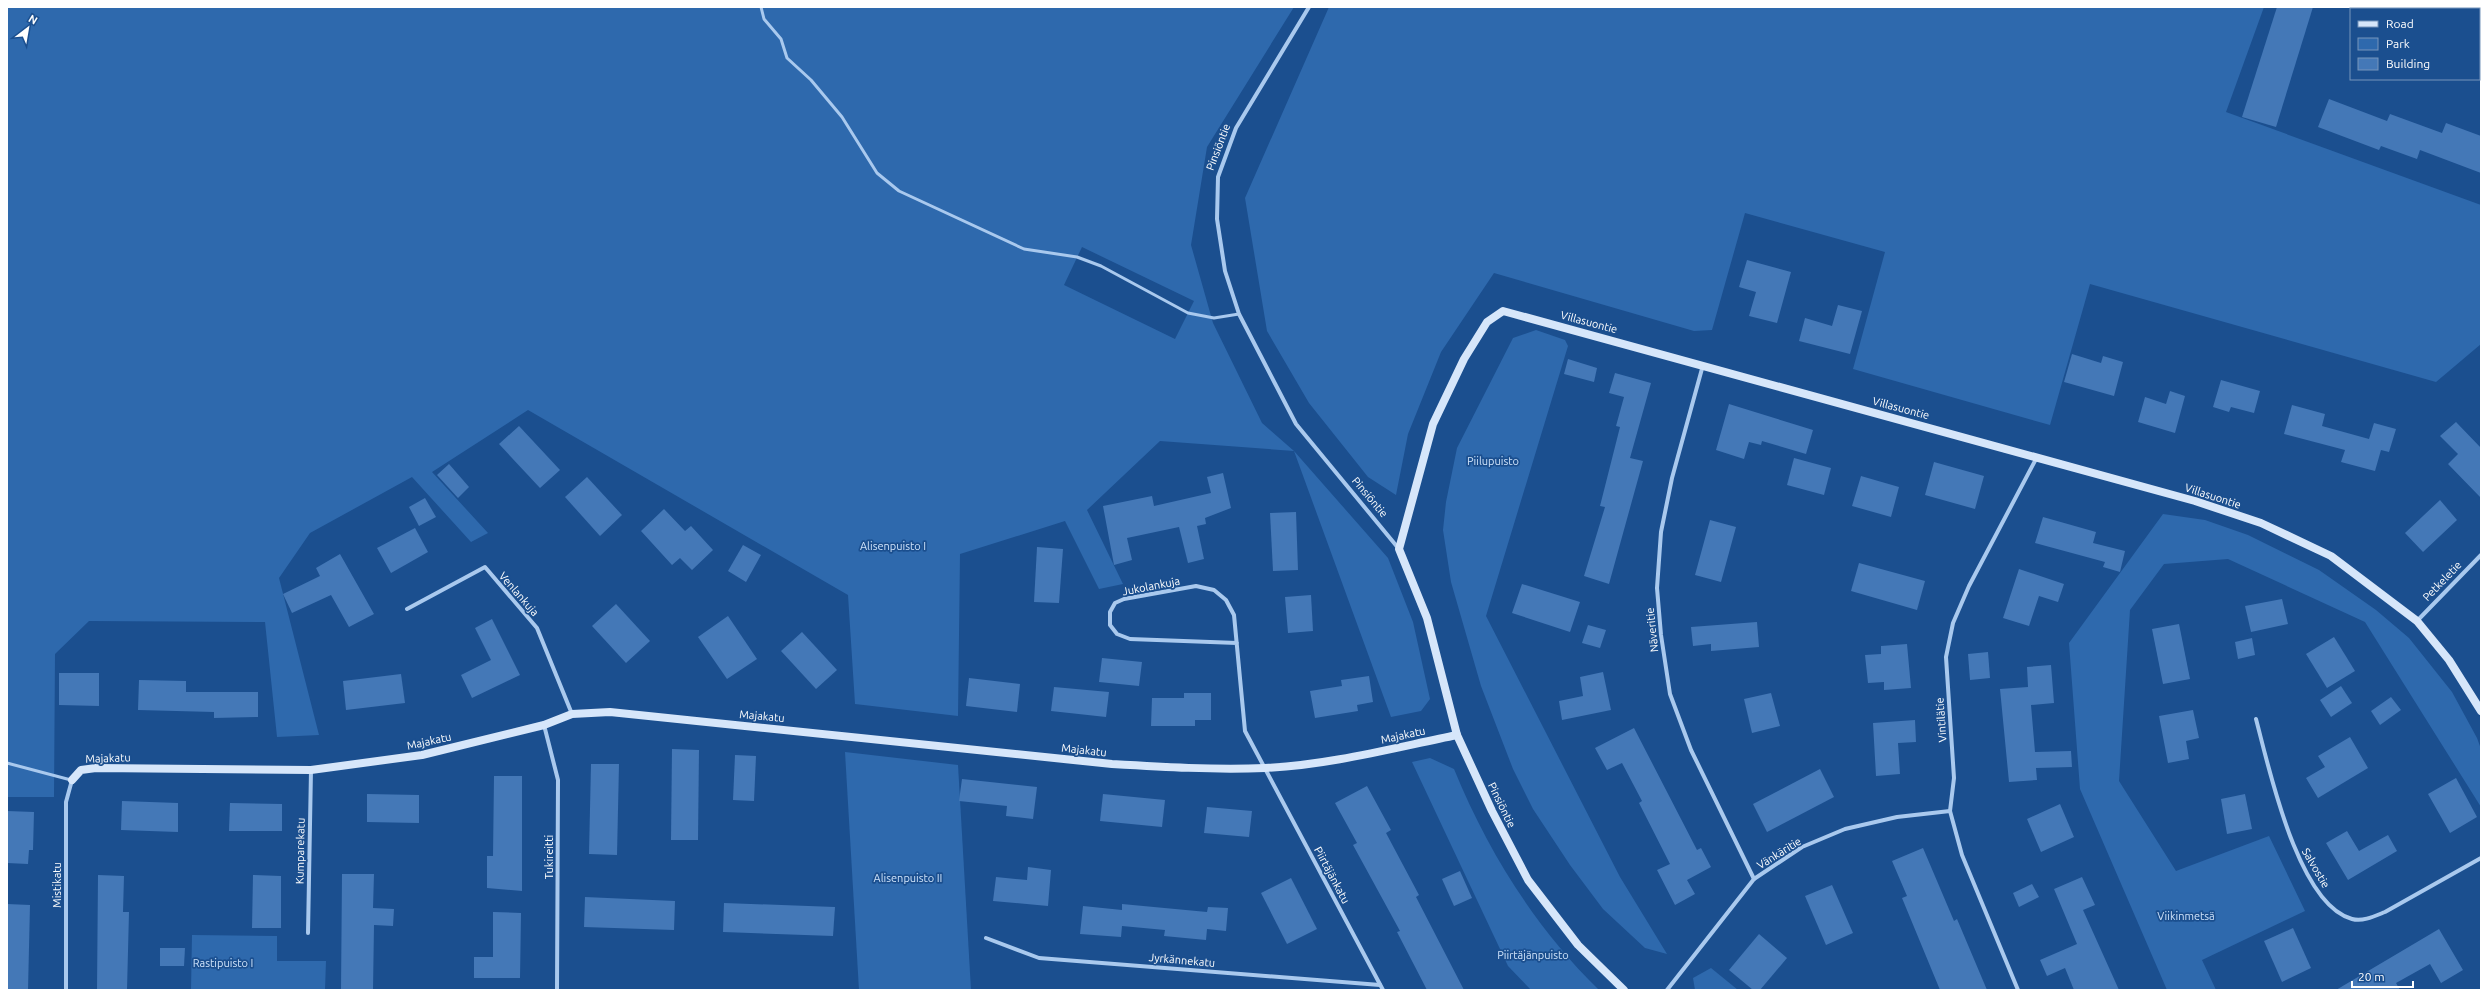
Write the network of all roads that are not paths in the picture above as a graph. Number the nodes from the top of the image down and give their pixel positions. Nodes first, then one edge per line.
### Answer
1 (761, 7) edge
2 (1309, 7) edge
3 (1239, 314) junction
4 (1704, 365) junction
5 (2037, 457) junction
6 (1399, 548) junction
7 (2481, 555) edge
8 (407, 609) dead end
9 (2417, 621) junction
10 (1237, 643) junction
11 (2481, 711) edge
12 (572, 714) junction
13 (2256, 719) dead end
14 (544, 725) junction
15 (1457, 735) junction
16 (7, 764) edge
17 (1265, 768) junction
18 (311, 770) junction
19 (72, 780) junction
20 (1950, 811) junction
21 (2481, 858) edge
22 (1754, 879) junction
23 (308, 932) dead end
24 (986, 938) dead end
25 (1380, 985) junction
26 (66, 990) edge
27 (557, 990) edge
28 (1383, 990) edge
29 (1624, 990) edge
30 (1667, 990) edge
31 (2018, 990) edge

1 - 3 lane
2 - 3 street, Pinsiöntie
3 - 6 street, Pinsiöntie
4 - 5 street, Villasuontie
4 - 6 street, Villasuontie
4 - 22 street, Näveritie
5 - 9 street, Villasuontie
5 - 20 street, Vintilätie
6 - 15 street, Pinsiöntie
7 - 9 street, Petkeletie
8 - 12 street, Venlankuja
9 - 11 street, Villasuontie
10 - 10 street, Jukolankuja
10 - 17 street, Jukolankuja
12 - 14 street, Majakatu
12 - 17 street, Majakatu
13 - 21 street, Salvostie
14 - 18 street, Majakatu
14 - 27 street, Tukireitti
15 - 17 street, Majakatu
15 - 29 street, Pinsiöntie
16 - 19 lane
17 - 25 street, Piirtäjänkatu
18 - 19 street, Majakatu
18 - 23 street, Kumparekatu
19 - 26 street, Mistikatu
20 - 22 street, Vänkäritie
20 - 31 street, Vintilätie
22 - 30 street, Vänkäritie
24 - 25 street, Jyrkännekatu
25 - 28 street, Piirtäjänkatu

